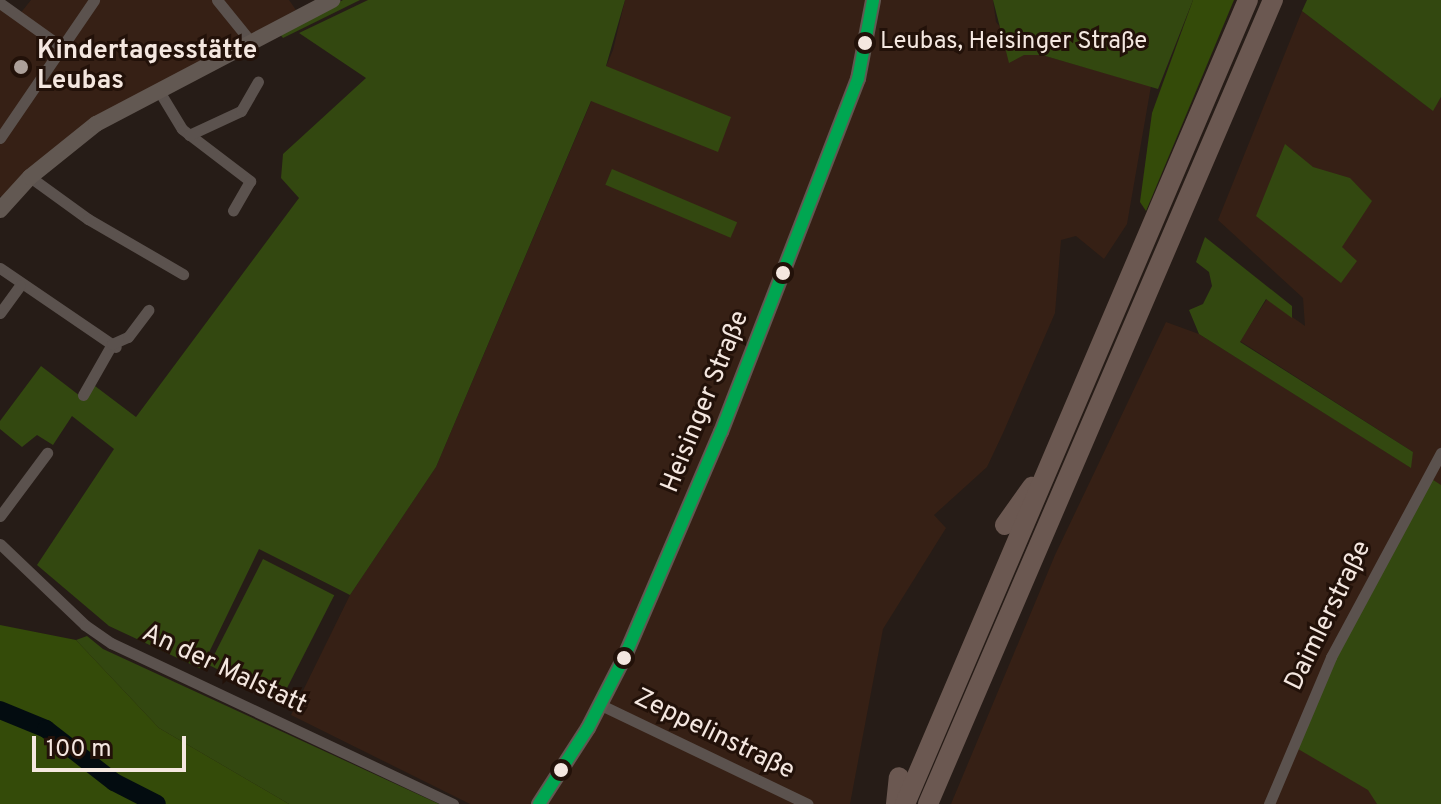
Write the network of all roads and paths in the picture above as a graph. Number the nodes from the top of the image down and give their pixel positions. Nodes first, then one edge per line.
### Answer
1 (94, 0) edge
2 (217, 0) edge
3 (332, 0) edge
4 (873, 0) edge
5 (1248, 0) edge
6 (1273, 0) edge
7 (0, 3) edge
8 (252, 43) junction
9 (60, 46) junction
10 (258, 82) dead end
11 (159, 91) junction
12 (189, 135) junction
13 (0, 138) edge
14 (30, 177) junction
15 (2, 205) edge
16 (233, 211) dead end
17 (0, 268) edge
18 (183, 274) dead end
19 (20, 285) junction
20 (148, 310) dead end
21 (0, 313) edge
22 (114, 346) junction
23 (83, 395) dead end
24 (47, 453) dead end
25 (1441, 453) edge
26 (1056, 454) junction
27 (0, 516) edge
28 (1005, 525) dead end
29 (0, 544) edge
30 (601, 705) junction
31 (899, 777) dead end
32 (930, 800) edge
33 (453, 804) edge
34 (539, 804) edge
35 (808, 804) edge
36 (896, 804) edge
37 (905, 804) edge
38 (1269, 804) edge

1 - 9 street
2 - 8 street
3 - 8 street
4 - 30 street, Heisinger Straße
5 - 26 highway
6 - 32 highway
7 - 9 street
8 - 11 street
9 - 13 street
10 - 12 street
11 - 12 street
11 - 14 street
12 - 16 street
14 - 15 street
14 - 18 street
17 - 19 street
19 - 21 street
19 - 22 street
20 - 22 street
22 - 23 street
24 - 27 street
25 - 38 street, Daimlerstraße
26 - 28 highway
26 - 37 highway
29 - 33 street, An der Malstatt
30 - 34 street, Heisinger Straße
30 - 35 street, Zeppelinstraße
31 - 36 highway

